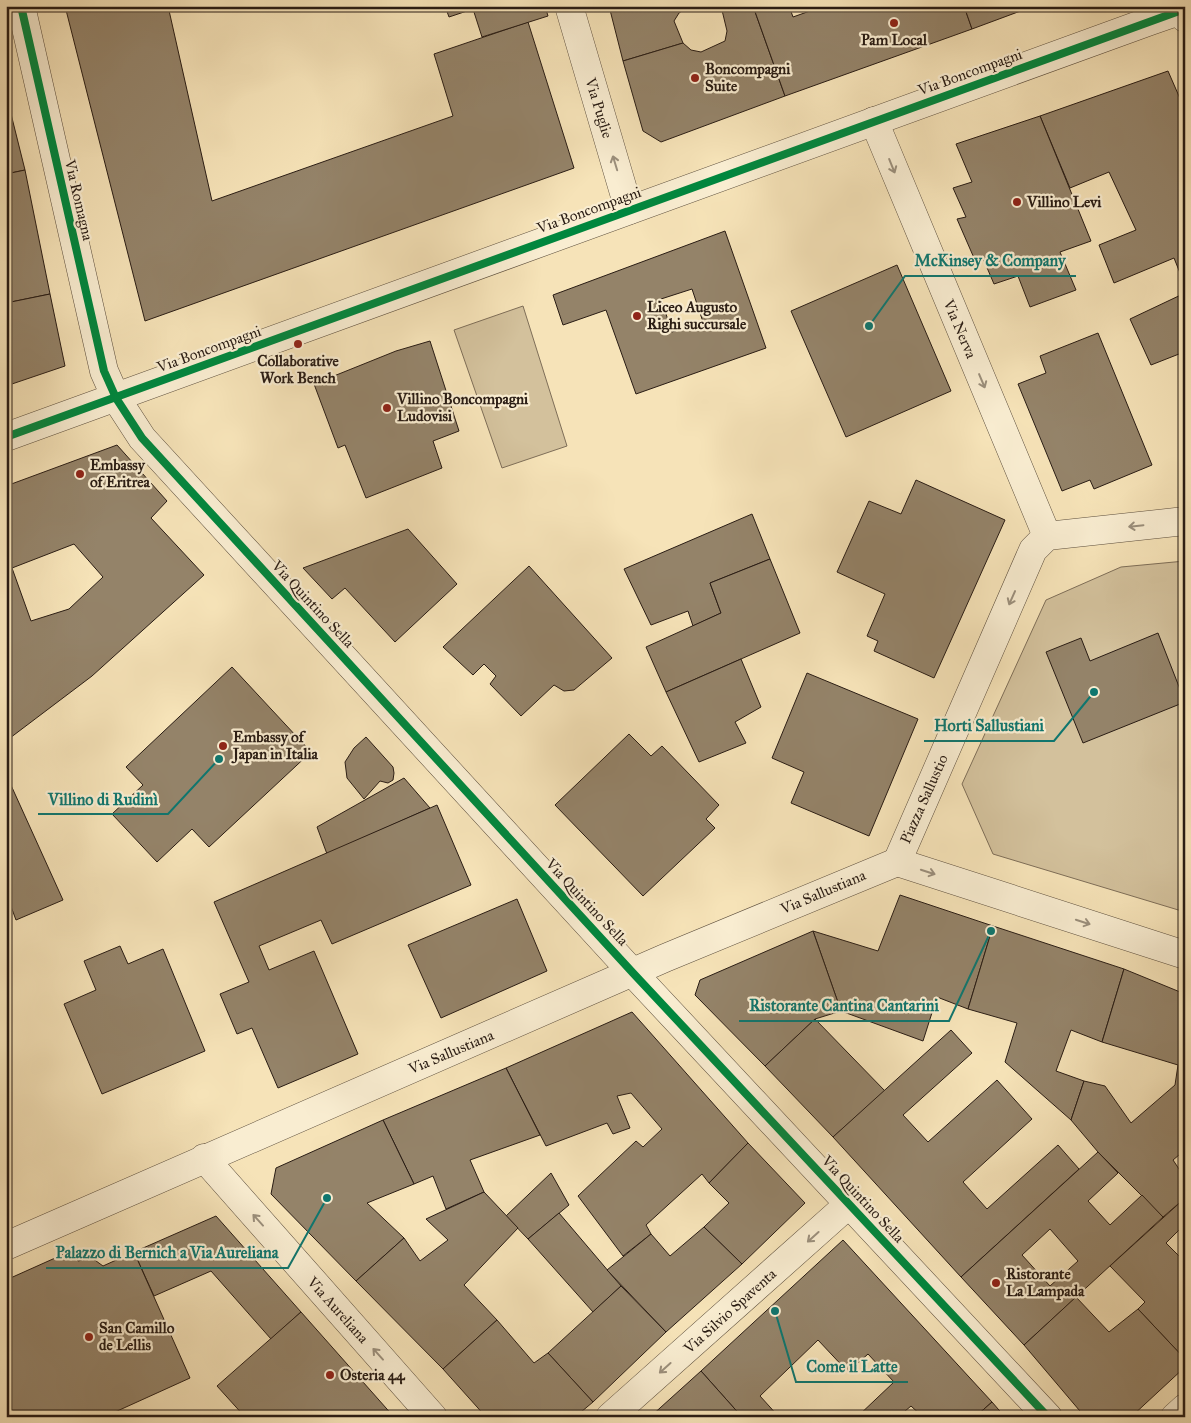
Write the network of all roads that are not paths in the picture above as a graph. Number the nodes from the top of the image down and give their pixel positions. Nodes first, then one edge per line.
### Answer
1 (21, 6) edge
2 (569, 6) edge
3 (1183, 10) edge
4 (874, 121) junction
5 (629, 210) junction
6 (116, 398) junction
7 (6, 437) edge
8 (1185, 521) edge
9 (1047, 536) junction
10 (897, 862) junction
11 (1185, 955) edge
12 (633, 973) junction
13 (204, 1158) junction
14 (849, 1204) junction
15 (6, 1246) edge
16 (1185, 1408) edge
17 (433, 1417) edge
18 (610, 1417) edge
19 (1048, 1417) edge
20 (1176, 1417) edge

1 - 6 street, Via Romagna
5 -> 2 street, Via Puglie
3 - 4 street, Via Boncompagni
4 - 5 street, Via Boncompagni
4 -> 9 street, Via Nerva
5 - 6 street, Via Boncompagni
6 - 7 street, Via Boncompagni
6 - 12 street, Via Quintino Sella
8 -> 9 street
9 -> 10 street, Piazza Sallustio
10 -> 11 street, Piazza Sallustio
10 - 12 street, Via Sallustiana
12 - 13 street, Via Sallustiana
12 - 14 street, Via Quintino Sella
13 - 15 street, Via Sallustiana
17 -> 13 street, Via Aureliana
14 -> 18 street, Via Silvio Spaventa
14 - 19 street, Via Quintino Sella
16 - 20 street

